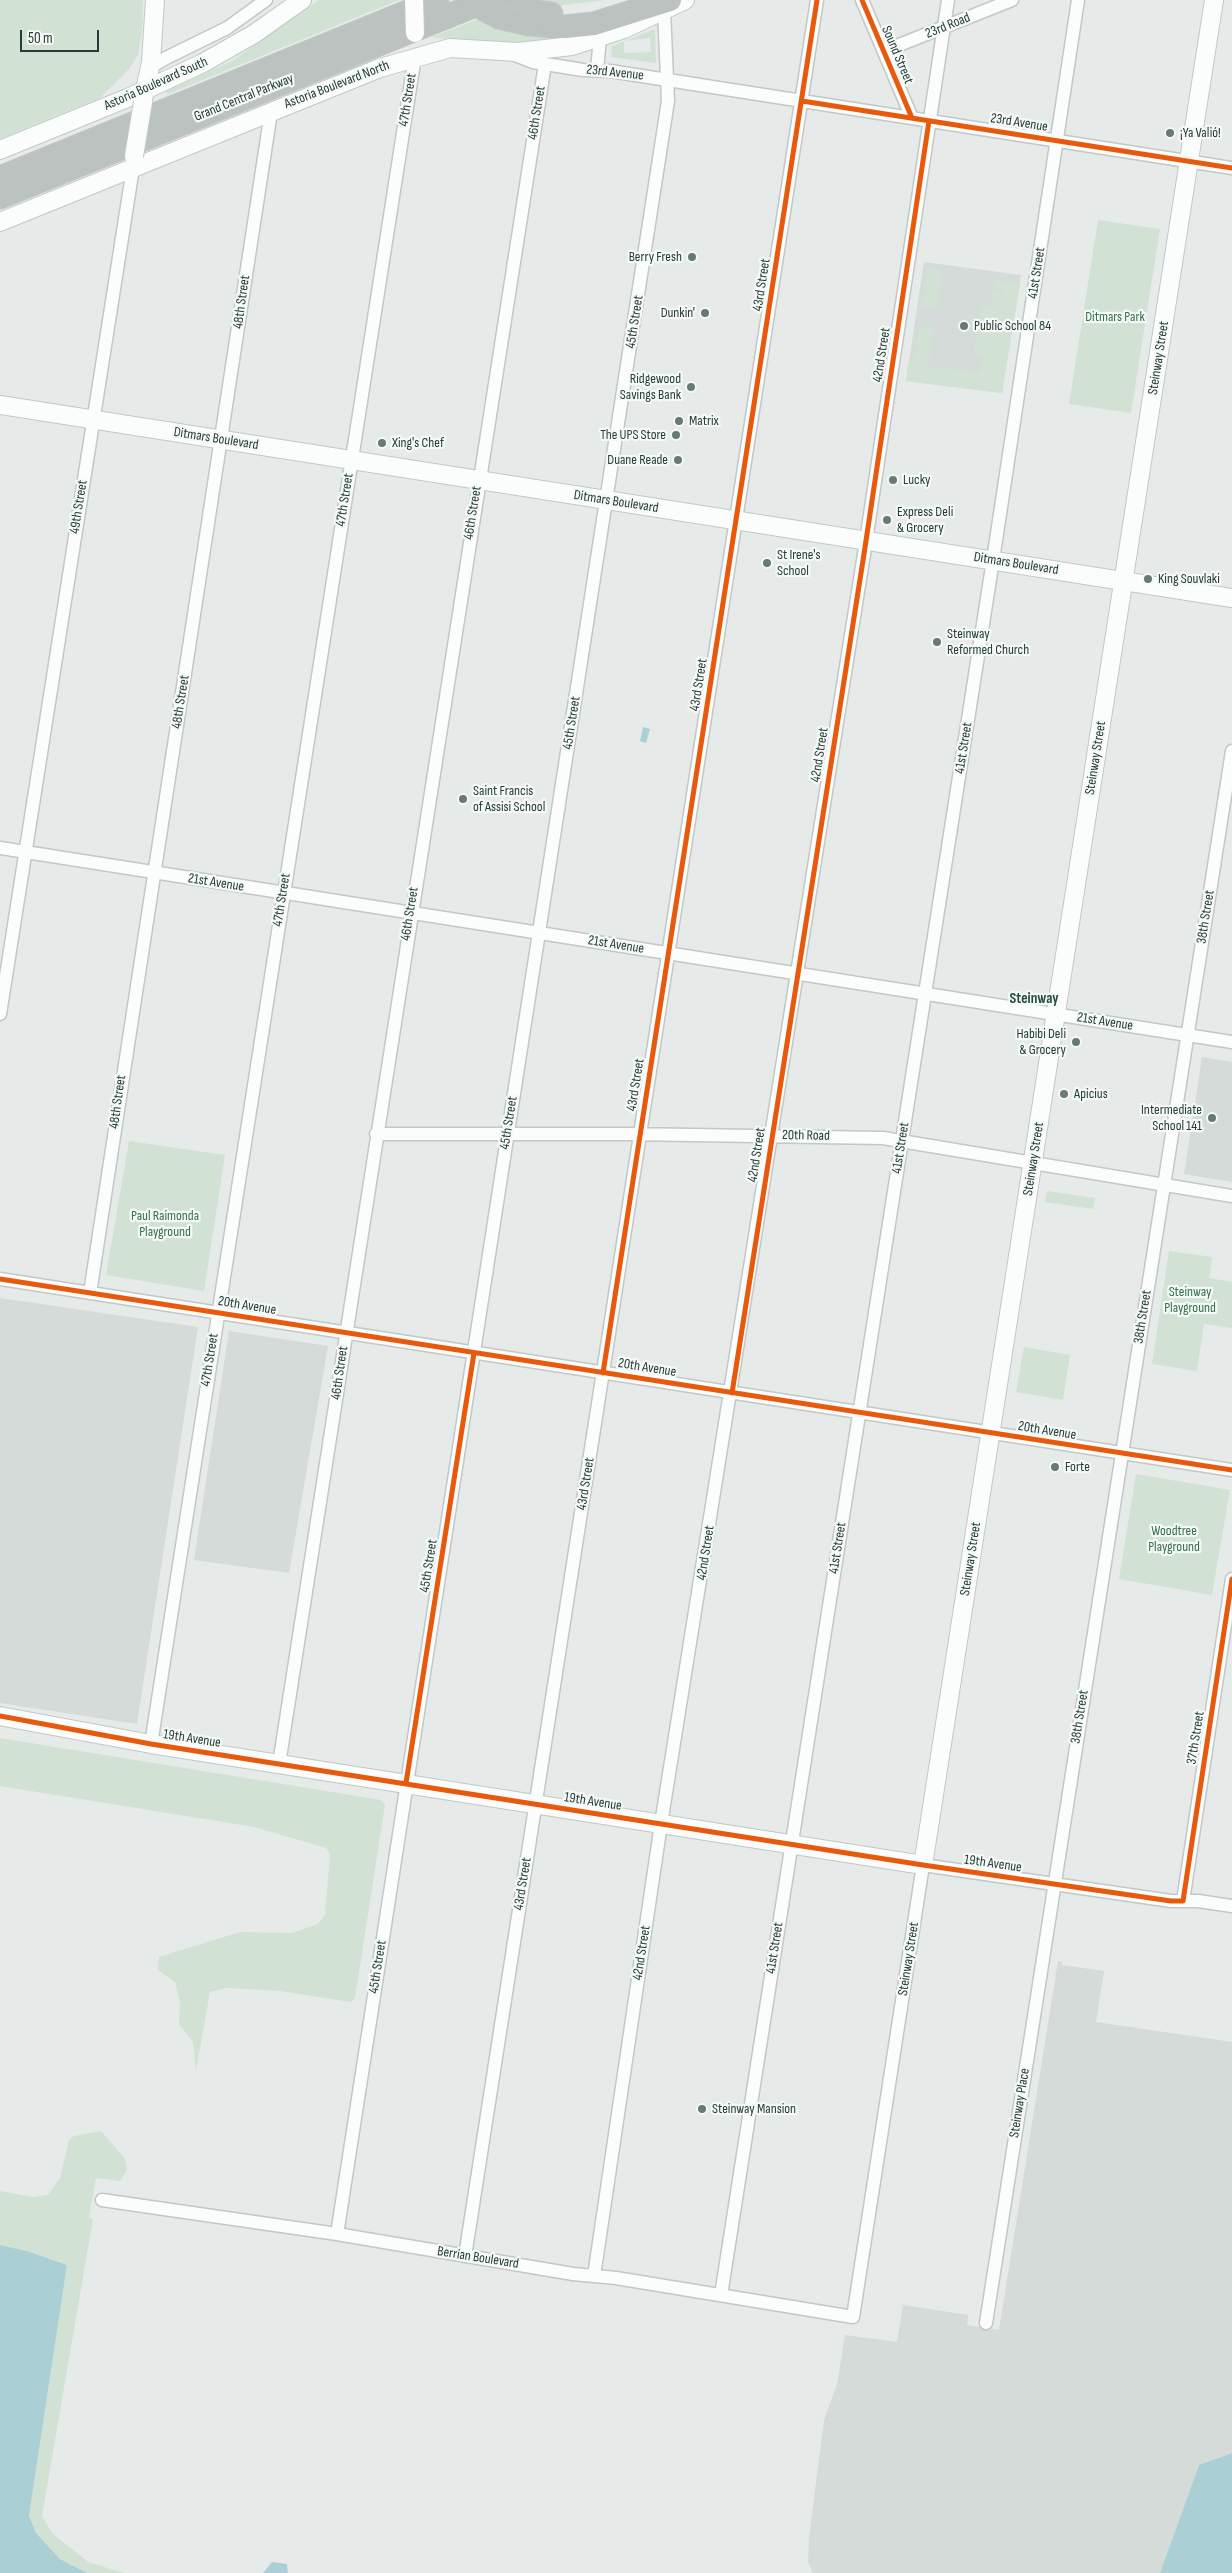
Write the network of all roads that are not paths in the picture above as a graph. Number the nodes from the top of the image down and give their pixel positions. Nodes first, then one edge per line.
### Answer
1 (155, 0) edge
2 (266, 0) edge
3 (302, 0) edge
4 (414, 0) edge
5 (437, 0) edge
6 (467, 0) edge
7 (488, 0) edge
8 (494, 0) edge
9 (628, 0) edge
10 (685, 0) edge
11 (817, 0) edge
12 (862, 0) edge
13 (948, 0) edge
14 (1012, 0) edge
15 (1078, 0) edge
16 (1214, 0) edge
17 (667, 5) edge
18 (533, 19) junction
19 (944, 28) junction
20 (600, 38) junction
21 (504, 51) junction
22 (884, 51) junction
23 (415, 56) junction
24 (545, 64) junction
25 (149, 68) junction
26 (597, 70) junction
27 (668, 80) junction
28 (144, 96) junction
29 (802, 101) junction
30 (271, 112) junction
31 (912, 118) junction
32 (929, 121) junction
33 (1058, 141) junction
34 (0, 150) edge
35 (133, 162) junction
36 (1190, 162) junction
37 (1232, 168) edge
38 (0, 178) edge
39 (0, 197) edge
40 (0, 222) edge
41 (0, 405) edge
42 (93, 420) junction
43 (222, 440) junction
44 (351, 460) junction
45 (478, 480) junction
46 (607, 500) junction
47 (736, 520) junction
48 (866, 540) junction
49 (993, 560) junction
50 (1124, 581) junction
51 (1232, 598) edge
52 (1232, 751) edge
53 (0, 848) edge
54 (25, 852) junction
55 (154, 873) junction
56 (283, 893) junction
57 (410, 913) junction
58 (539, 933) junction
59 (668, 954) junction
60 (796, 973) junction
61 (926, 994) junction
62 (0, 1014) edge
63 (1056, 1014) junction
64 (1188, 1035) junction
65 (1232, 1042) edge
66 (376, 1134) junction
67 (507, 1134) junction
68 (639, 1134) junction
69 (771, 1136) junction
70 (902, 1142) junction
71 (1033, 1164) junction
72 (1163, 1185) junction
73 (1232, 1196) edge
74 (0, 1279) edge
75 (90, 1293) junction
76 (217, 1312) junction
77 (346, 1333) junction
78 (474, 1353) junction
79 (603, 1373) junction
80 (732, 1393) junction
81 (860, 1413) junction
82 (991, 1433) junction
83 (1121, 1454) junction
84 (1232, 1470) edge
85 (1232, 1579) edge
86 (0, 1716) edge
87 (151, 1744) junction
88 (278, 1764) junction
89 (406, 1783) junction
90 (536, 1804) junction
91 (662, 1824) junction
92 (791, 1843) junction
93 (923, 1865) junction
94 (1054, 1884) junction
95 (1183, 1901) junction
96 (1232, 1906) edge
97 (102, 2200) dead end
98 (337, 2234) junction
99 (465, 2256) junction
100 (594, 2276) junction
101 (721, 2295) junction
102 (853, 2317) joint
103 (986, 2323) dead end

1 - 25 street, 49th Street
2 - 25 street, Astoria Boulevard South
3 - 28 street, Astoria Boulevard South
4 - 23 street, bridge
5 - 38 highway, Grand Central Parkway
6 - 18 highway, bridge
7 - 39 highway, Grand Central Parkway
8 - 18 highway
9 - 18 highway
10 - 17 street, Astoria Boulevard North
11 - 29 street, 43rd Street
12 - 22 street, Sound Street
13 - 19 street, 42nd Street
14 - 19 street, 23rd Road
15 - 33 street, 41st Street
16 - 36 street, Steinway Street
17 - 18 highway
17 - 20 street, Astoria Boulevard North
17 - 27 street, 45th Street
19 - 22 street, 23rd Road
19 - 32 street, 42nd Street
20 - 21 street, Astoria Boulevard North
20 - 26 street
21 - 23 street, Astoria Boulevard North
21 - 24 street, 23rd Avenue
22 - 31 street, Sound Street
23 - 30 street, Astoria Boulevard North
23 - 44 street, 47th Street
24 - 26 street, 23rd Avenue
24 - 45 street, 46th Street
25 - 28 street, 49th Street
26 - 27 street, 23rd Avenue
27 - 29 street, 23rd Avenue
27 - 46 street, 45th Street
28 - 34 street, Astoria Boulevard South
28 - 35 street, 49th Street, bridge
29 - 31 street, 23rd Avenue
29 - 47 street, 43rd Street
30 - 35 street, Astoria Boulevard North
30 - 43 street, 48th Street
31 - 32 street, 23rd Avenue
32 - 33 street, 23rd Avenue
32 - 48 street, 42nd Street
33 - 36 street, 23rd Avenue
33 - 49 street, 41st Street
35 - 40 street, Astoria Boulevard North
35 - 42 street, 49th Street
36 - 37 street, 23rd Avenue
36 - 50 street, Steinway Street
41 - 42 street, Ditmars Boulevard
42 - 43 street, Ditmars Boulevard
42 - 54 street, 49th Street
43 - 44 street, Ditmars Boulevard
43 - 55 street, 48th Street
44 - 45 street, Ditmars Boulevard
44 - 56 street, 47th Street
45 - 46 street, Ditmars Boulevard
45 - 57 street, 46th Street
46 - 47 street, Ditmars Boulevard
46 - 58 street, 45th Street
47 - 48 street, Ditmars Boulevard
47 - 59 street, 43rd Street
48 - 49 street, Ditmars Boulevard
48 - 60 street, 42nd Street
49 - 50 street, Ditmars Boulevard
49 - 61 street, 41st Street
50 - 51 street, Ditmars Boulevard
50 - 63 street, Steinway Street
52 - 64 street, 38th Street
53 - 54 street, 21st Avenue
54 - 55 street, 21st Avenue
54 - 62 street, 49th Street
55 - 56 street, 21st Avenue
55 - 75 street, 48th Street
56 - 57 street, 21st Avenue
56 - 76 street, 47th Street
57 - 58 street, 21st Avenue
57 - 66 street, 46th Street
58 - 59 street, 21st Avenue
58 - 67 street, 45th Street
59 - 60 street, 21st Avenue
59 - 68 street, 43rd Street
60 - 61 street, 21st Avenue
60 - 69 street, 42nd Street
61 - 63 street, 21st Avenue
61 - 70 street, 41st Street
63 - 64 street, 21st Avenue
63 - 71 street, Steinway Street
64 - 65 street, 21st Avenue
64 - 72 street, 38th Street
66 - 67 street, 20th Road
66 - 77 street, 46th Street
67 - 68 street, 20th Road
67 - 78 street, 45th Street
68 - 69 street, 20th Road
68 - 79 street, 43rd Street
69 - 70 street, 20th Road
69 - 80 street, 42nd Street
70 - 71 street, 20th Road
70 - 81 street, 41st Street
71 - 72 street, 20th Road
71 - 82 street, Steinway Street
72 - 73 street, 20th Road
72 - 83 street, 38th Street
74 - 75 street, 20th Avenue
75 - 76 street, 20th Avenue
76 - 77 street, 20th Avenue
76 - 87 street, 47th Street
77 - 78 street, 20th Avenue
77 - 88 street, 46th Street
78 - 79 street, 20th Avenue
78 - 89 street, 45th Street
79 - 80 street, 20th Avenue
79 - 90 street, 43rd Street
80 - 81 street, 20th Avenue
80 - 91 street, 42nd Street
81 - 82 street, 20th Avenue
81 - 92 street, 41st Street
82 - 83 street, 20th Avenue
82 - 93 street, Steinway Street
83 - 84 street, 20th Avenue
83 - 94 street, 38th Street
85 - 95 street, 37th Street
86 - 87 street, 19th Avenue
87 - 88 street, 19th Avenue
88 - 89 street, 19th Avenue
89 - 90 street, 19th Avenue
89 - 98 street, 45th Street
90 - 91 street, 19th Avenue
90 - 99 street, 43rd Street
91 - 92 street, 19th Avenue
91 - 100 street, 42nd Street
92 - 93 street, 19th Avenue
92 - 101 street, 41st Street
93 - 94 street, 19th Avenue
93 - 102 street, Steinway Street
94 - 95 street, 19th Avenue
94 - 103 street, Steinway Place
95 - 96 street, 19th Avenue
97 - 98 street, Berrian Boulevard
98 - 99 street, Berrian Boulevard
99 - 100 street, Berrian Boulevard
100 - 101 street, Berrian Boulevard
101 - 102 street, Berrian Boulevard

